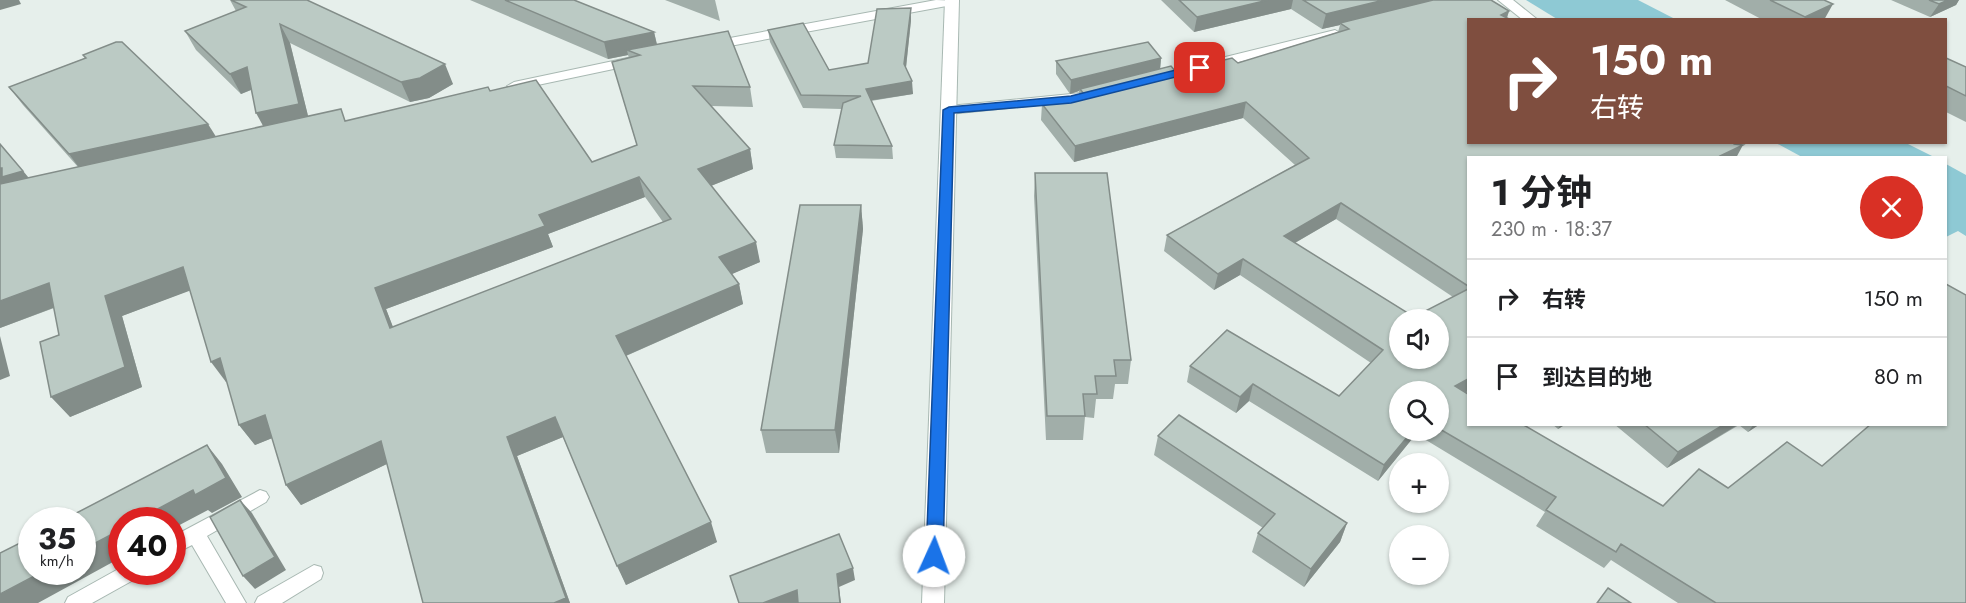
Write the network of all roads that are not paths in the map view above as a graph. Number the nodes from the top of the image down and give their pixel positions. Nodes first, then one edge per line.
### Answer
1 (1505, 0) edge
2 (952, 1) edge
3 (1529, 18) edge
4 (1351, 30) edge
5 (690, 49) edge
6 (656, 56) edge
7 (1194, 69) edge
8 (497, 90) edge
9 (1093, 94) edge
10 (949, 110) junction
11 (260, 497) dead end
12 (196, 534) junction
13 (186, 539) edge
14 (314, 573) dead end
15 (108, 584) edge
16 (75, 603) edge
17 (236, 603) edge
18 (265, 603) edge
19 (933, 603) edge

1 - 3 street
2 - 5 street
2 - 10 street
4 - 7 street
6 - 8 street
9 - 10 street
10 - 19 street
11 - 12 lane
12 - 13 lane
12 - 17 lane
14 - 18 lane
15 - 16 lane

